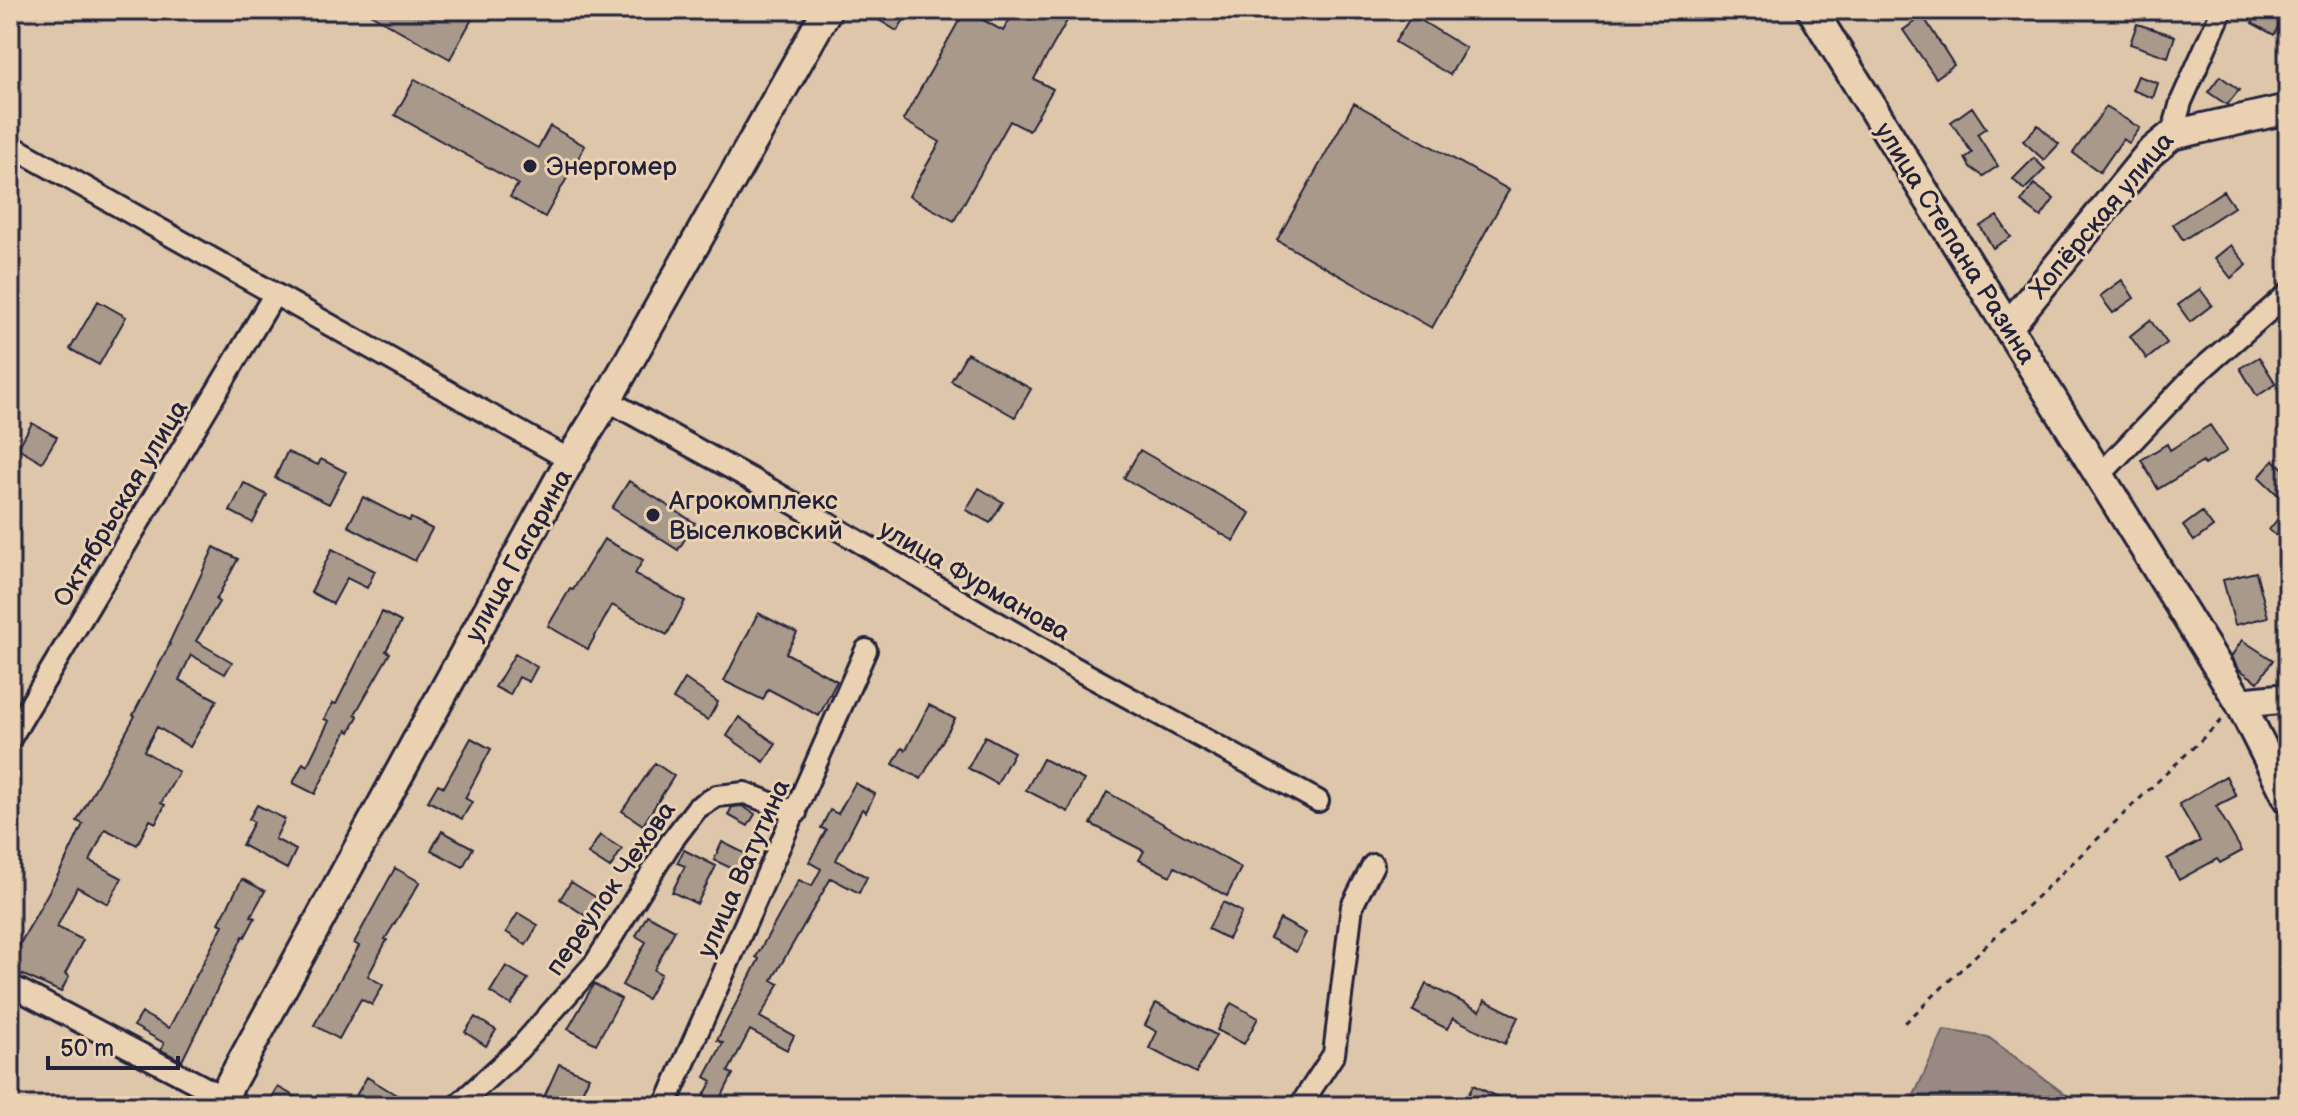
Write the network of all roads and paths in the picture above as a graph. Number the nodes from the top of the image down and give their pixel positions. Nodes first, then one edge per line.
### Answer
1 (827, 10) edge
2 (1812, 10) edge
3 (2222, 10) edge
4 (2288, 109) edge
5 (2172, 135) junction
6 (10, 145) edge
7 (2288, 294) edge
8 (274, 295) junction
9 (2008, 327) junction
10 (607, 400) junction
11 (570, 460) junction
12 (2100, 475) junction
13 (866, 650) dead end
14 (2288, 698) edge
15 (2240, 703) junction
16 (10, 739) edge
17 (2288, 798) edge
18 (1318, 801) dead end
19 (796, 813) junction
20 (1373, 865) dead end
21 (10, 985) edge
22 (1905, 1023) dead end
23 (227, 1103) edge
24 (457, 1106) edge
25 (665, 1106) edge
26 (1300, 1106) edge

1 - 10 main road, улица Гагарина
2 - 9 main road, улица Степана Разина
3 - 5 street, Хопёрская улица
4 - 5 main road
5 - 9 main road, Хопёрская улица
6 - 8 street
7 - 12 street
8 - 11 street
8 - 16 street, Октябрьская улица
9 - 12 main road, улица Степана Разина
10 - 11 main road, улица Гагарина
10 - 18 street, улица Фурманова
11 - 23 main road, улица Гагарина
12 - 15 main road, улица Степана Разина
13 - 19 street, улица Ватутина
14 - 15 main road
15 - 17 main road, улица Степана Разина
15 - 22 path
19 - 24 street, переулок Чехова
19 - 25 street, улица Ватутина
20 - 26 street
21 - 23 street

